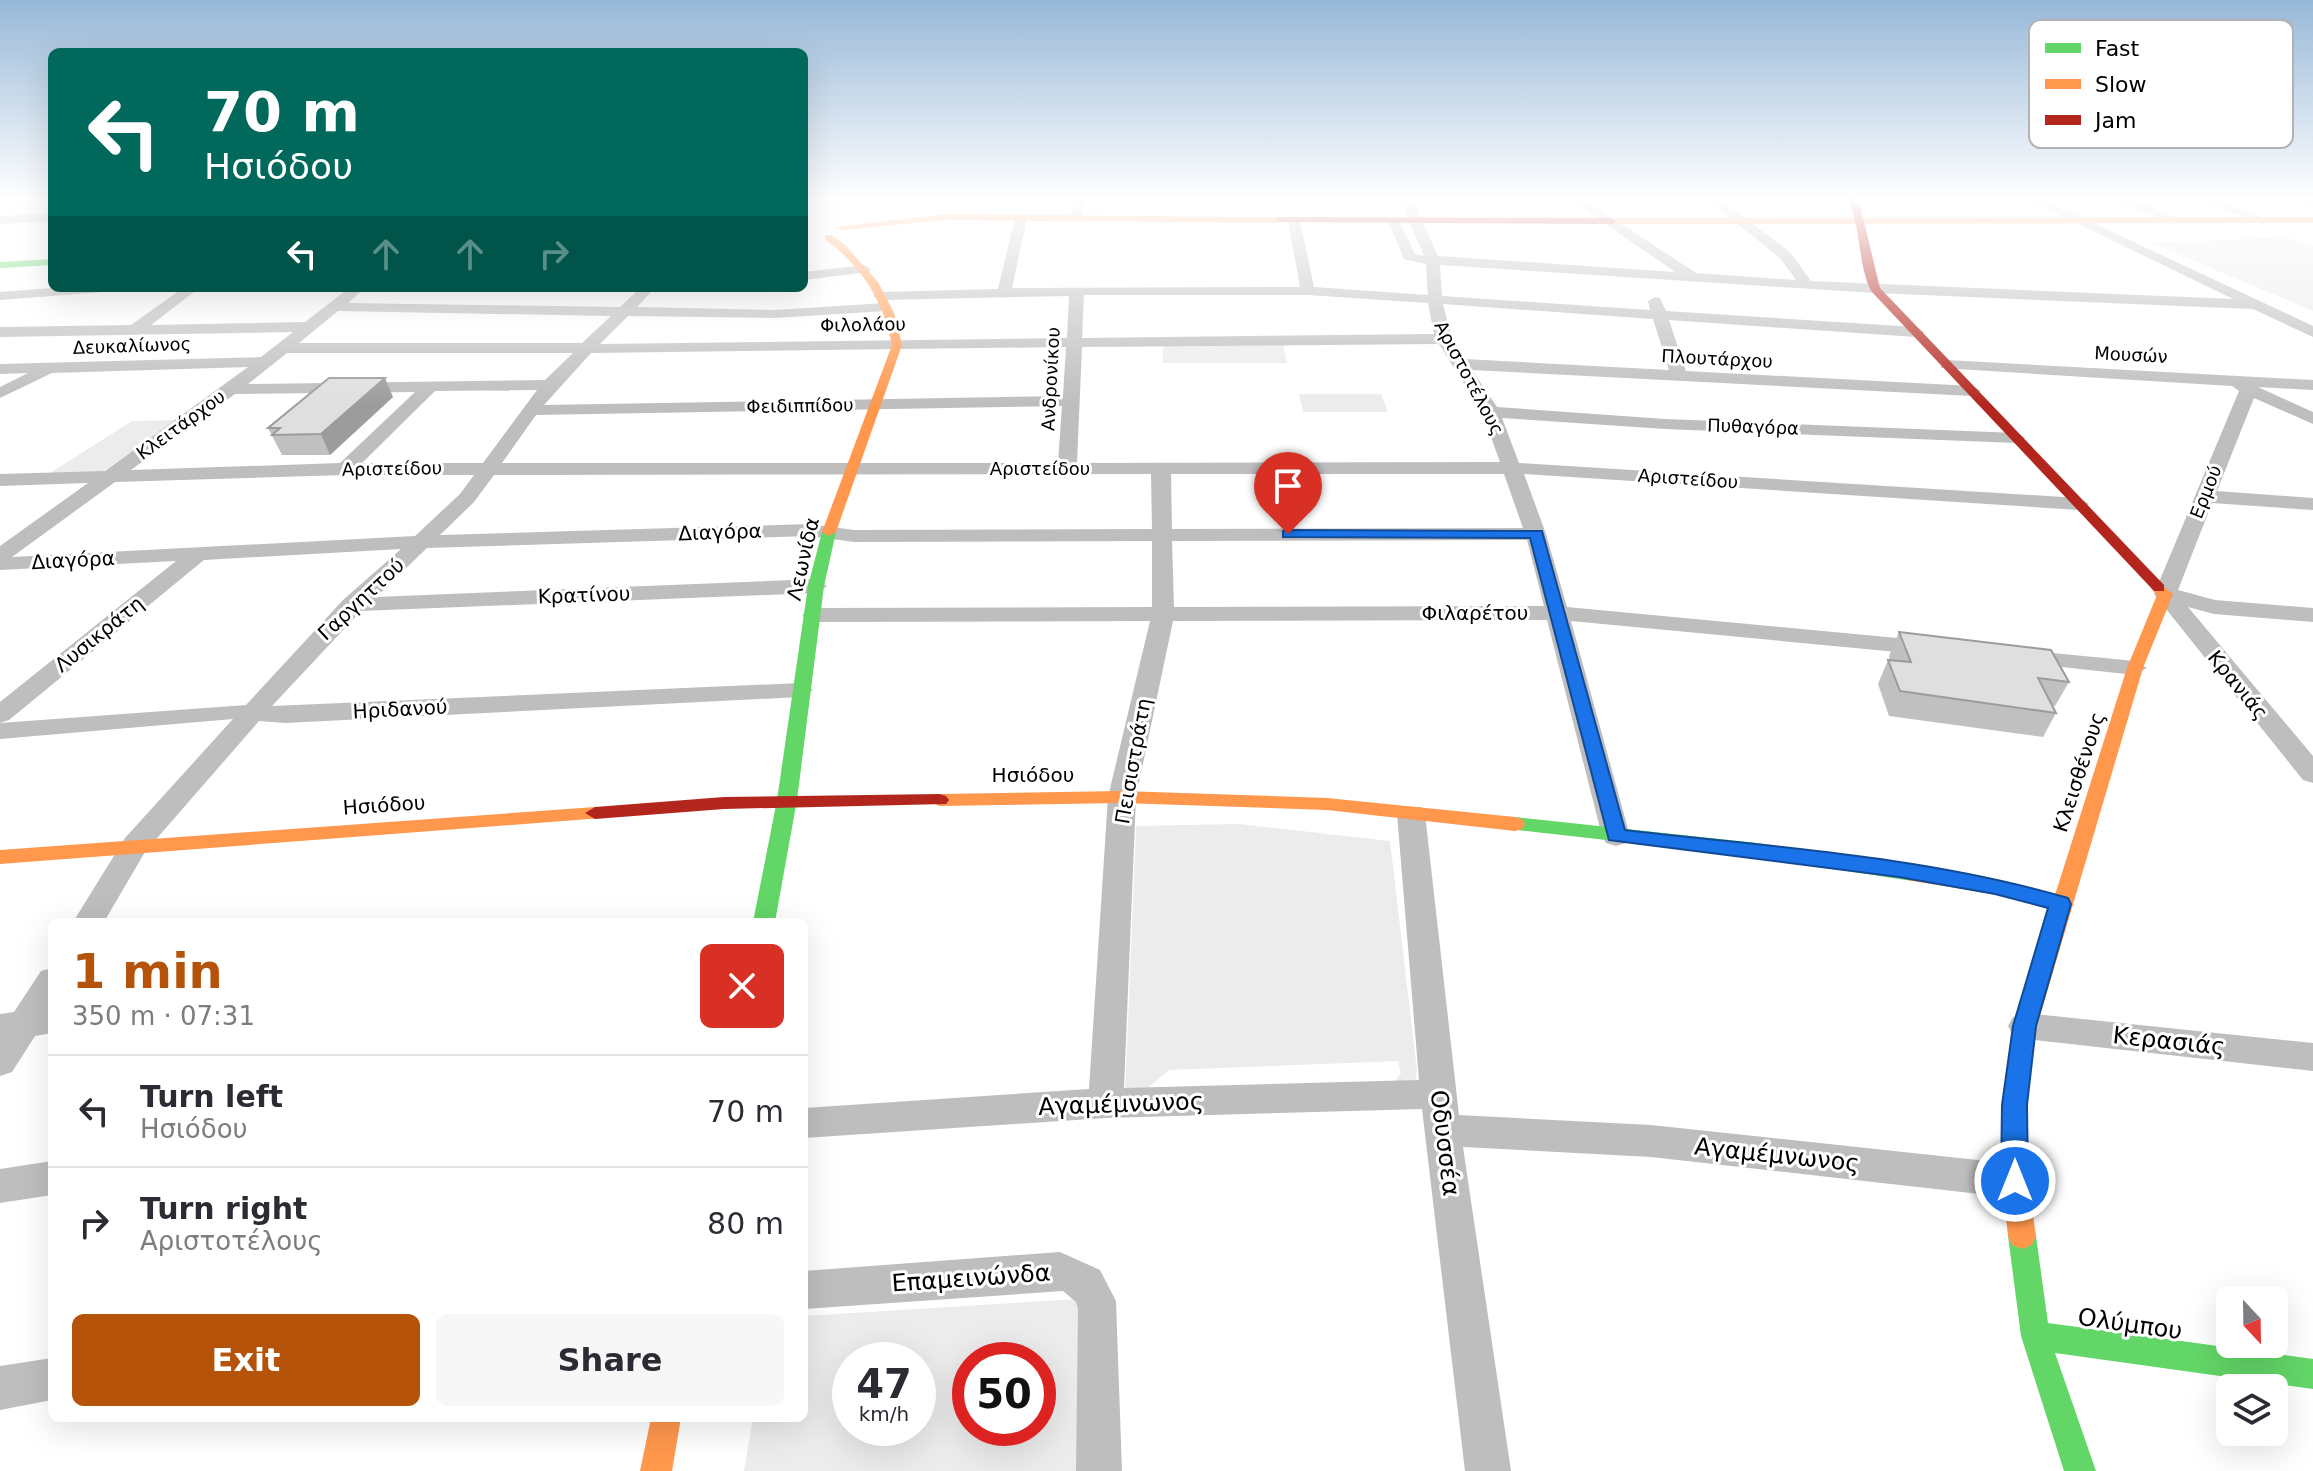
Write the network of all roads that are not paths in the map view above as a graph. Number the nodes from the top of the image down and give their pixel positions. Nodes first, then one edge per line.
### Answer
1 (1010, 268) edge
2 (1303, 268) edge
3 (1433, 268) edge
4 (1544, 268) edge
5 (1678, 268) edge
6 (1794, 268) edge
7 (1864, 268) edge
8 (2182, 268) edge
9 (864, 269) joint
10 (1650, 275) junction
11 (808, 276) edge
12 (1692, 277) junction
13 (1806, 284) junction
14 (1875, 289) junction
15 (1077, 291) junction
16 (1308, 291) junction
17 (52, 292) edge
18 (187, 292) edge
19 (353, 292) edge
20 (644, 292) edge
21 (1004, 292) junction
22 (0, 296) edge
23 (1434, 299) junction
24 (882, 301) junction
25 (2259, 305) junction
26 (335, 307) junction
27 (624, 311) junction
28 (1658, 314) junction
29 (310, 327) junction
30 (133, 331) junction
31 (0, 332) edge
32 (1916, 332) junction
33 (2313, 332) edge
34 (1444, 339) junction
35 (1072, 340) junction
36 (435, 345) junction
37 (897, 345) junction
38 (591, 346) junction
39 (282, 348) junction
40 (265, 362) junction
41 (1460, 364) junction
42 (1947, 365) junction
43 (53, 368) junction
44 (0, 369) edge
45 (1680, 377) junction
46 (549, 385) junction
47 (2313, 385) edge
48 (2241, 386) junction
49 (430, 387) junction
50 (384, 388) junction
51 (231, 389) junction
52 (1972, 391) junction
53 (0, 393) edge
54 (1070, 401) junction
55 (876, 405) junction
56 (530, 410) junction
57 (1491, 412) junction
58 (2313, 419) edge
59 (2016, 438) junction
60 (853, 467) junction
61 (1515, 468) junction
62 (345, 469) junction
63 (487, 469) junction
64 (1067, 469) junction
65 (1161, 469) junction
66 (109, 478) junction
67 (0, 480) edge
68 (2204, 496) junction
69 (2079, 504) junction
70 (2313, 504) edge
71 (829, 532) junction
72 (1164, 534) junction
73 (1536, 534) junction
74 (423, 542) junction
75 (198, 554) junction
76 (0, 556) edge
77 (0, 564) edge
78 (816, 586) junction
79 (2165, 594) junction
80 (351, 605) junction
81 (1558, 613) junction
82 (1163, 614) junction
83 (813, 615) junction
84 (2313, 615) edge
85 (1948, 650) edge
86 (1995, 655) edge
87 (2135, 668) junction
88 (801, 690) junction
89 (254, 713) junction
90 (0, 715) edge
91 (0, 731) edge
92 (2300, 748) edge
93 (2313, 774) edge
94 (1122, 797) junction
95 (787, 800) junction
96 (1411, 814) junction
97 (1616, 836) junction
98 (135, 845) junction
99 (0, 857) edge
100 (2060, 904) junction
101 (90, 918) edge
102 (757, 918) edge
103 (48, 987) edge
104 (26, 1024) edge
105 (2025, 1026) junction
106 (2313, 1057) edge
107 (0, 1062) edge
108 (1438, 1094) junction
109 (1106, 1103) junction
110 (808, 1123) edge
111 (1443, 1130) junction
112 (48, 1179) edge
113 (2015, 1181) junction
114 (0, 1186) edge
115 (808, 1290) edge
116 (2035, 1336) junction
117 (2313, 1374) edge
118 (48, 1380) edge
119 (0, 1388) edge
120 (665, 1422) edge
121 (656, 1471) edge
122 (1099, 1471) edge
123 (1488, 1471) edge
124 (2080, 1471) edge

1 - 21 street
2 - 16 street
3 - 23 street, Αριστοτέλους
4 - 10 street
5 - 12 street
6 - 13 street
7 - 14 street
8 - 25 street
9 - 11 street
9 - 24 street
10 - 12 street
10 - 28 street
12 - 13 street
13 - 14 street
14 - 25 street
14 - 32 street
15 - 16 street
15 - 21 street
15 - 35 street, Ανδρονίκου
16 - 23 street
17 - 22 street
18 - 30 street
19 - 26 street, Κλειτάρχου
20 - 27 street, Γαργηττού
21 - 24 street
23 - 28 street
23 - 34 street, Αριστοτέλους
24 - 27 street
24 - 37 street
25 - 33 street
26 - 27 street
26 - 29 street, Κλειτάρχου
27 - 38 street, Γαργηττού
28 - 32 street
28 - 45 street
29 - 30 street
29 - 39 street, Κλειτάρχου
30 - 31 street
30 - 43 street
32 - 42 street
34 - 35 street, Φιλολάου
34 - 41 street, Αριστοτέλους
35 - 37 street, Φιλολάου
35 - 54 street, Ανδρονίκου
36 - 38 street, Φιλολάου
36 - 39 street, Φιλολάου
36 - 50 street
37 - 38 street, Φιλολάου
37 - 55 street, Λεωνίδα
38 - 46 street, Γαργηττού
39 - 40 street, Κλειτάρχου
40 - 43 street, Δευκαλίωνος
40 - 51 street, Κλειτάρχου
41 - 45 street, Πλουτάρχου
41 - 57 street, Αριστοτέλους
42 - 48 street, Μουσών
42 - 52 street
43 - 44 street, Δευκαλίωνος
43 - 53 street
45 - 52 street, Πλουτάρχου
46 - 49 street
46 - 56 street, Γαργηττού
47 - 48 street, Μουσών
48 - 58 street
48 - 68 street, Ερμού
49 - 50 street
49 - 62 street
50 - 51 street
51 - 66 street, Κλειτάρχου
52 - 59 street
54 - 55 street, Φειδιππίδου
54 - 64 street, Ανδρονίκου
55 - 56 street, Φειδιππίδου
55 - 60 street, Λεωνίδα
56 - 63 street, Γαργηττού
57 - 59 street, Πυθαγόρα
57 - 61 street, Αριστοτέλους
59 - 69 street
60 - 63 street, Αριστείδου
60 - 64 street, Αριστείδου
60 - 71 street, Λεωνίδα
61 - 65 street, Αριστείδου
61 - 69 street, Αριστείδου
61 - 73 street, Αριστοτέλους
62 - 63 street, Αριστείδου
62 - 66 street, Αριστείδου
63 - 74 street, Γαργηττού
64 - 65 street, Αριστείδου
65 - 72 street, Πεισιστράτη
66 - 67 street, Αριστείδου
66 - 76 street, Κλειτάρχου
68 - 70 street
68 - 79 street, Ερμού
69 - 79 street
71 - 72 street, Διαγόρα
71 - 74 street, Διαγόρα
71 - 78 street, Λεωνίδα
72 - 73 street, Διαγόρα
72 - 82 street, Πεισιστράτη
73 - 81 street, Αριστοτέλους
74 - 75 street, Διαγόρα
74 - 80 street, Γαργηττού
75 - 77 street, Διαγόρα
75 - 90 street, Λυσικράτη
78 - 80 street, Κρατίνου
78 - 83 street, Λεωνίδα
79 - 84 street
79 - 87 street, Κλεισθένους
79 - 92 street, Κρανιάς
80 - 89 street, Γαργηττού
81 - 82 street, Φιλαρέτου
81 - 85 street, Φιλαρέτου
81 - 97 street, Αριστοτέλους
82 - 83 street, Φιλαρέτου
82 - 94 street, Πεισιστράτη
83 - 88 street, Λεωνίδα
86 - 87 street
87 - 100 street, Κλεισθένους
88 - 89 street, Ηριδανού
88 - 95 street, Λεωνίδα
89 - 91 street, Ηριδανού
89 - 98 street, Γαργηττού
92 - 93 street, Κρανιάς
94 - 95 street, Ησιόδου
94 - 96 street, Ησιόδου
94 - 109 street, Πεισιστράτη
95 - 98 street, Ησιόδου
95 - 102 street, Λεωνίδα
96 - 97 street, Ησιόδου
96 - 108 street, Οδυσσέα
97 - 100 street, Ησιόδου
98 - 99 street, Ησιόδου
98 - 101 street, Γαργηττού
100 - 105 street, Κλεισθένους
103 - 104 street
104 - 107 street
105 - 106 street, Κερασιάς
105 - 113 street, Κλεισθένους
108 - 109 street, Αγαμέμνωνος
108 - 111 street, Οδυσσέα
109 - 110 street, Αγαμέμνωνος
111 - 113 street, Αγαμέμνωνος
111 - 123 street, Οδυσσέα
112 - 114 street
113 - 116 street, Κλεισθένους
115 - 122 street, Επαμεινώνδα
116 - 117 street, Ολύμπου
116 - 124 street, Κλεισθένους
118 - 119 street
120 - 121 street

